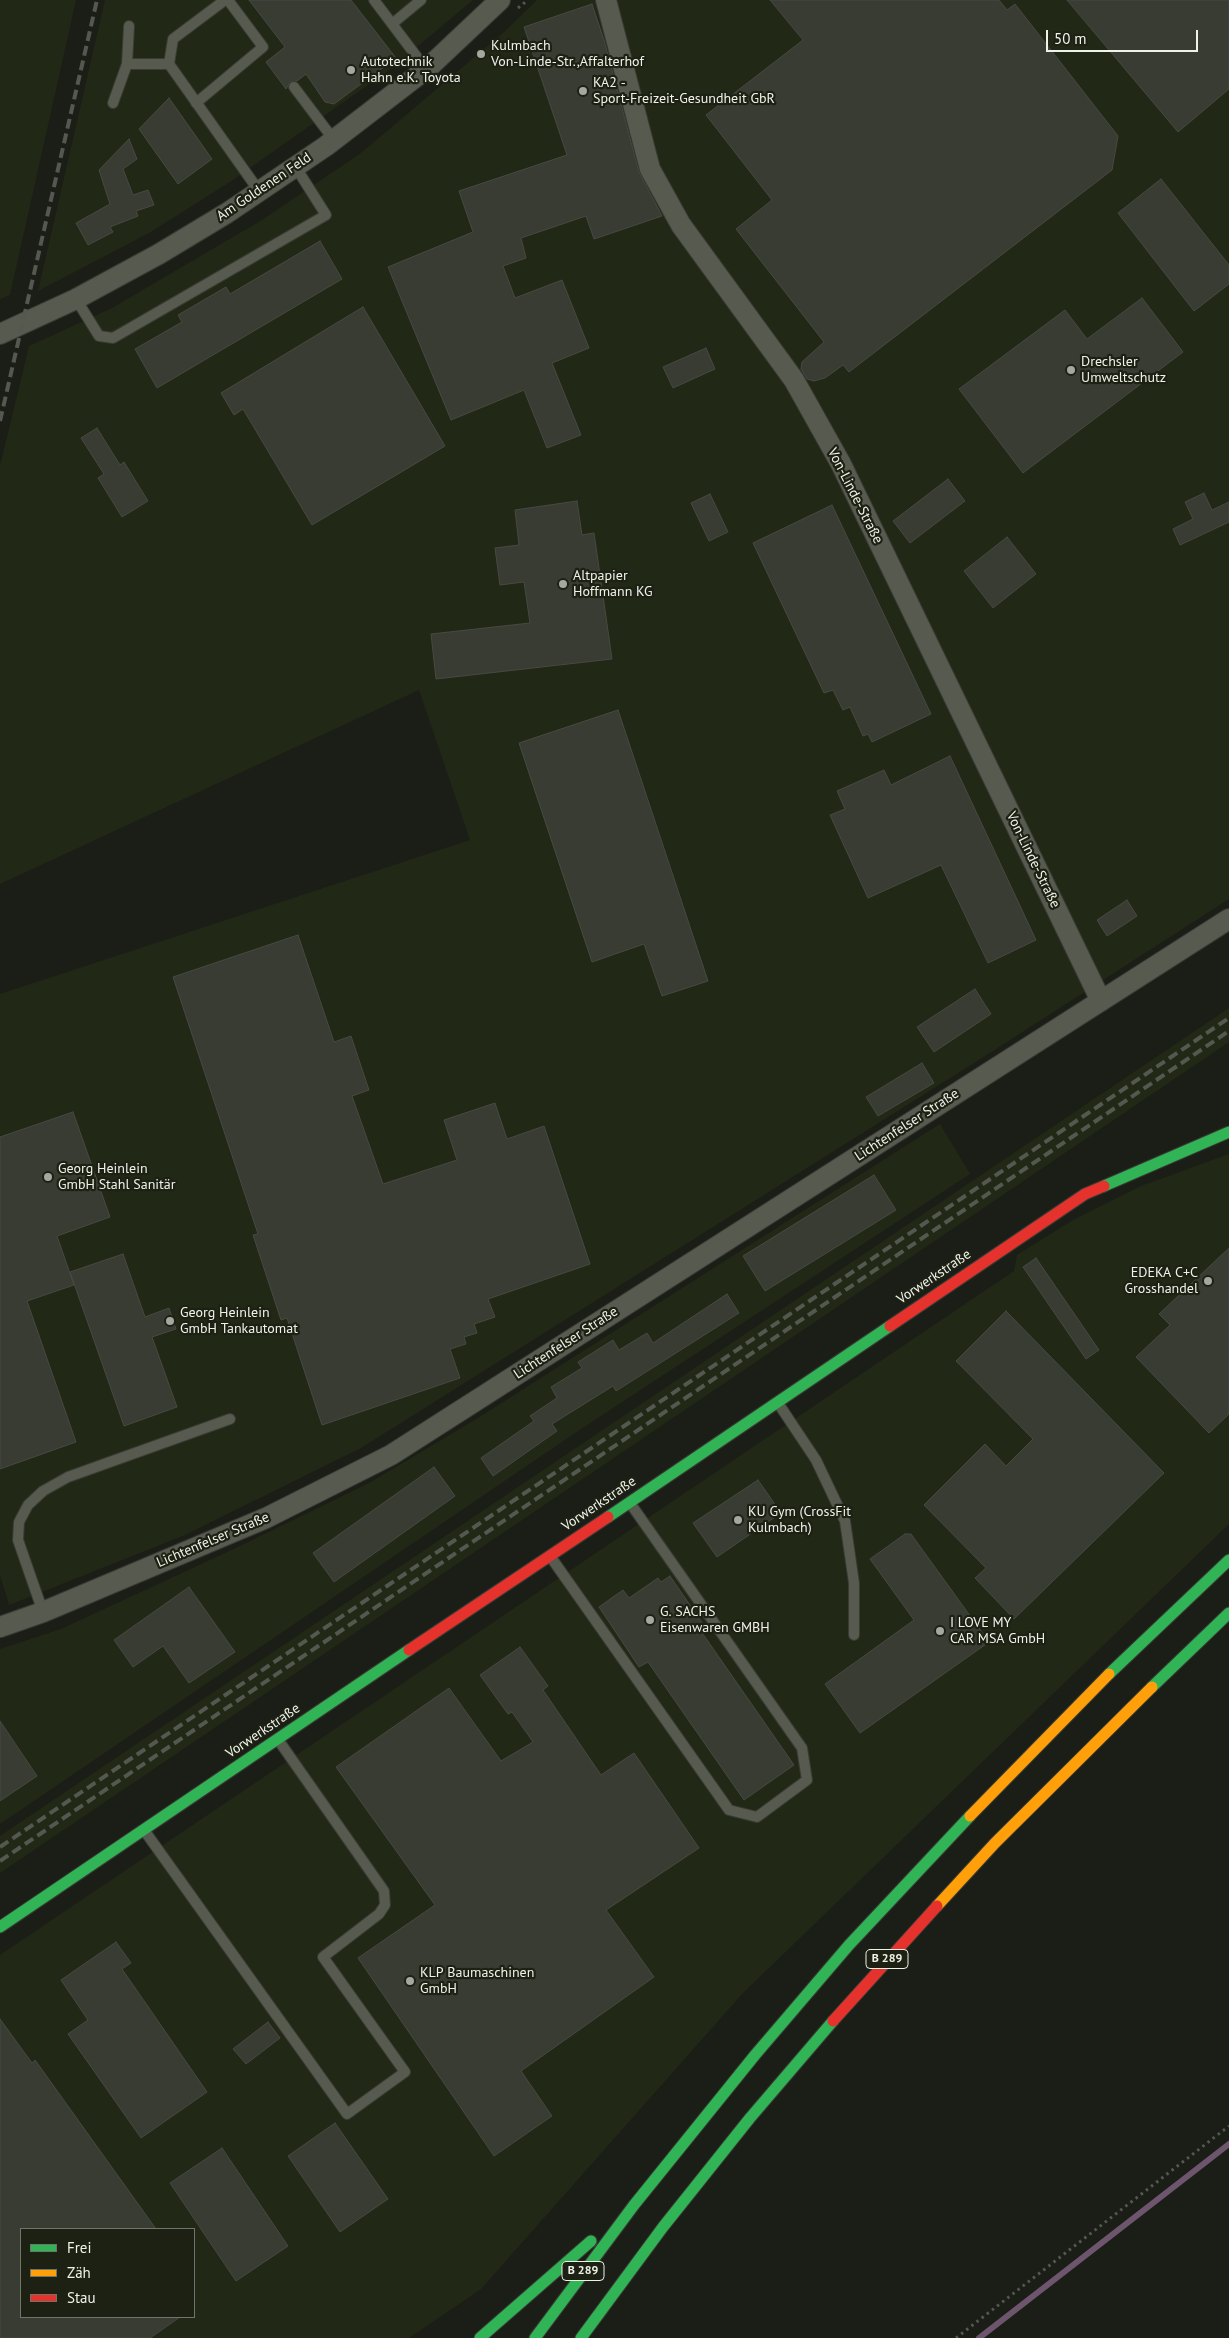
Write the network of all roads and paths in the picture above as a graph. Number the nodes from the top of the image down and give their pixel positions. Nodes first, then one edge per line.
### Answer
1 (226, 0) edge
2 (374, 0) edge
3 (421, 0) edge
4 (500, 0) edge
5 (606, 0) edge
6 (392, 24) junction
7 (128, 26) dead end
8 (127, 64) junction
9 (169, 64) junction
10 (426, 69) junction
11 (294, 87) dead end
12 (113, 103) dead end
13 (196, 103) junction
14 (334, 140) junction
15 (295, 166) junction
16 (259, 191) junction
17 (76, 299) junction
18 (0, 334) edge
19 (1229, 920) edge
20 (1101, 1001) junction
21 (1229, 1132) edge
22 (777, 1401) junction
23 (230, 1420) dead end
24 (628, 1502) junction
25 (549, 1555) junction
26 (1229, 1560) edge
27 (43, 1612) junction
28 (1229, 1613) edge
29 (0, 1627) edge
30 (854, 1635) dead end
31 (278, 1739) junction
32 (144, 1830) junction
33 (0, 1927) edge
34 (1229, 2126) edge
35 (634, 2205) junction
36 (480, 2338) edge
37 (535, 2338) edge
38 (581, 2338) edge
39 (956, 2338) edge

1 - 9 lane
1 - 13 lane
2 - 6 lane
3 - 6 lane
4 - 10 street, Am Goldenen Feld
5 - 20 street, Von-Linde-Straße
6 - 10 lane
7 - 8 lane
8 - 9 lane
8 - 12 lane
9 - 13 lane
10 - 14 street, Am Goldenen Feld
11 - 14 lane
13 - 16 lane
14 - 15 street, Am Goldenen Feld
15 - 16 street, Am Goldenen Feld
15 - 17 lane
16 - 17 street, Am Goldenen Feld
17 - 18 street, Am Goldenen Feld
19 - 20 street, Lichtenfelser Straße
20 - 27 street, Lichtenfelser Straße
21 - 22 main road, Vorwerkstraße
22 - 24 main road, Vorwerkstraße
22 - 30 lane
23 - 27 lane
24 - 25 main road, Vorwerkstraße
24 - 25 lane
25 - 31 main road, Vorwerkstraße
26 - 35 main road, B 289
27 - 29 street, Lichtenfelser Straße
28 - 38 main road, B 289
31 - 32 main road, Vorwerkstraße
31 - 32 lane
32 - 33 main road, Vorwerkstraße
34 - 39 path
35 - 36 main road
35 - 37 main road, B 289

